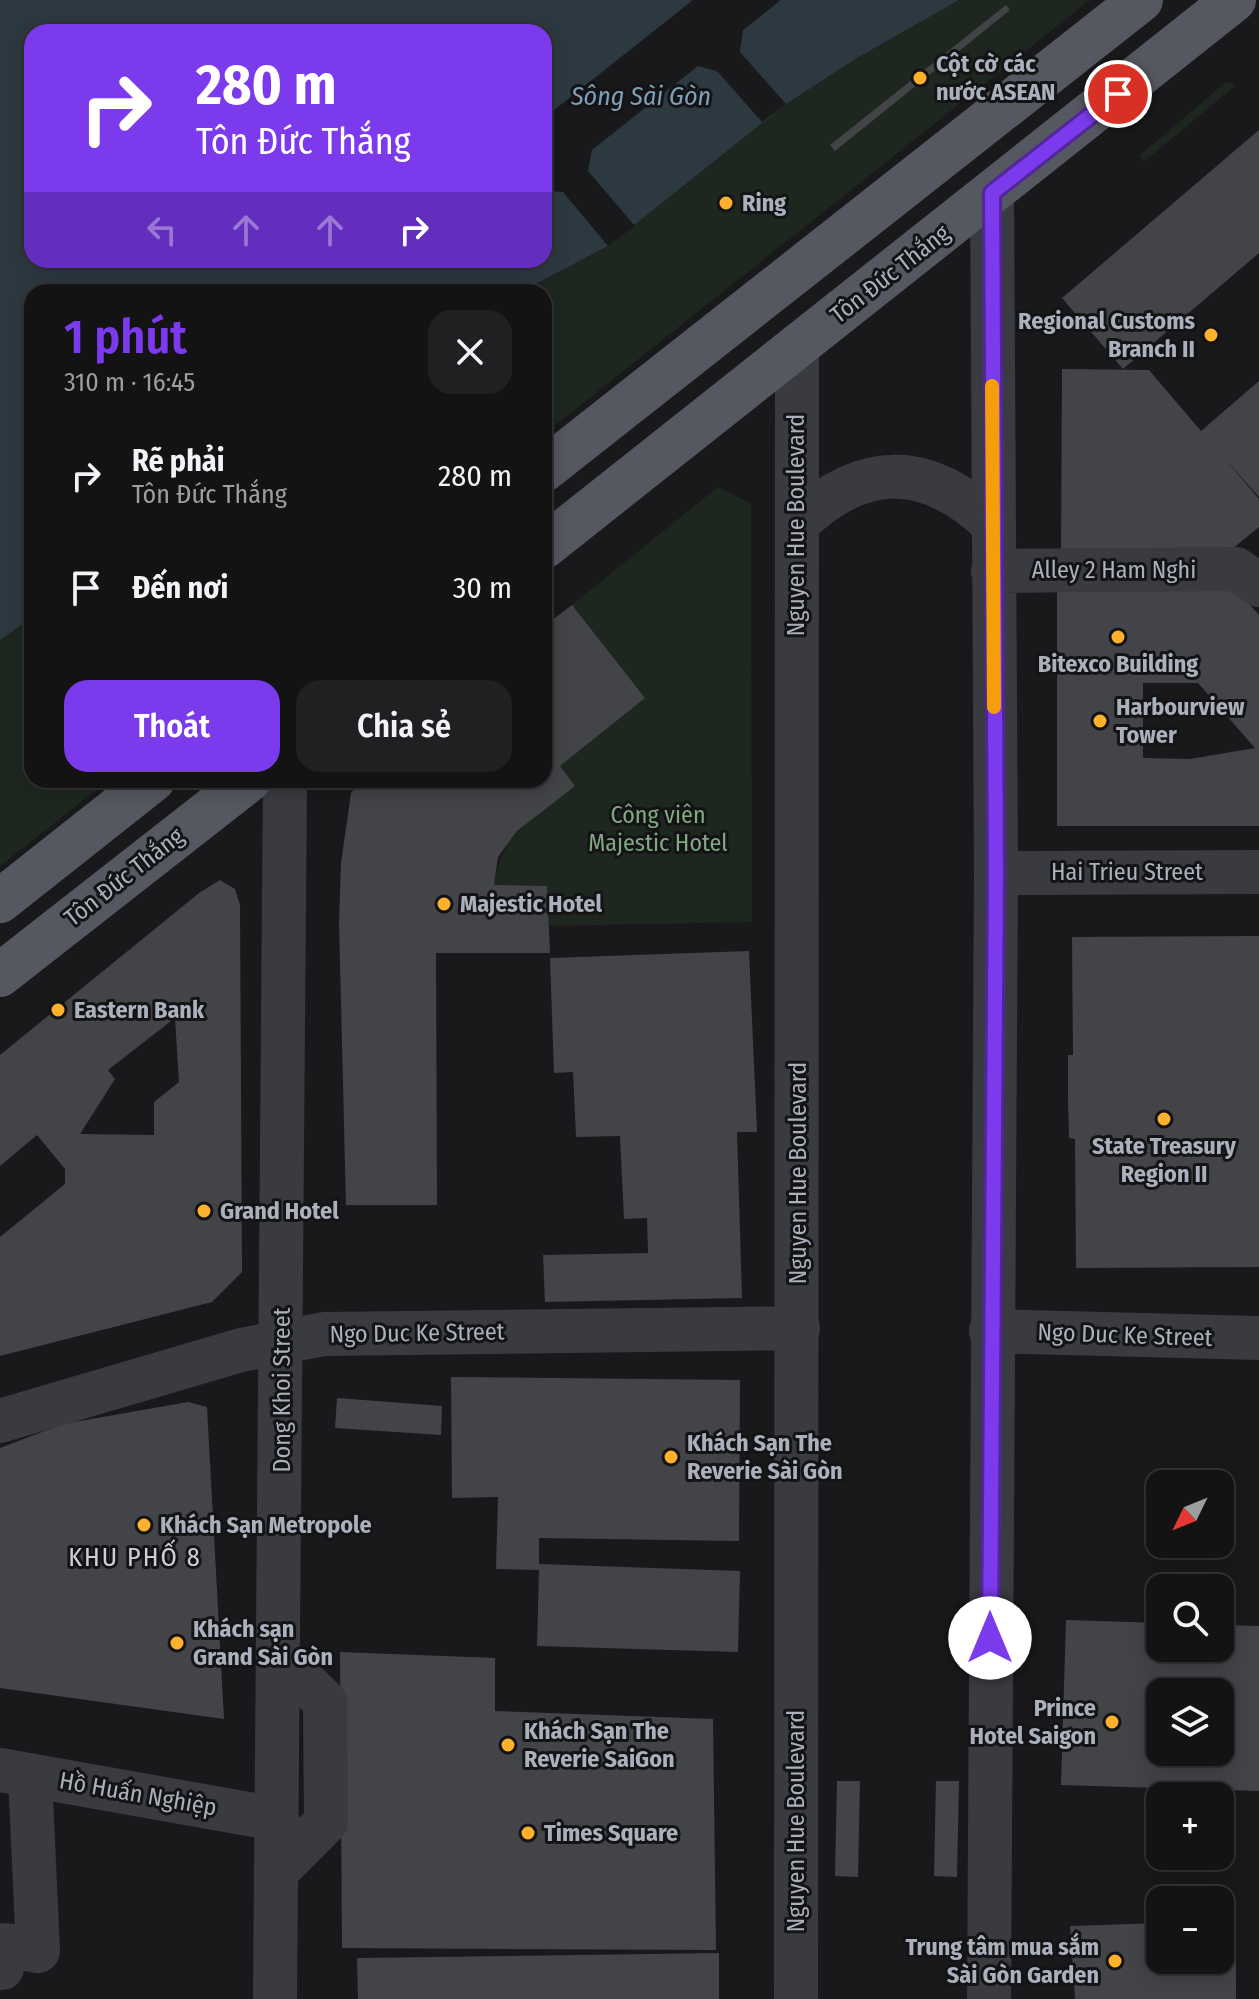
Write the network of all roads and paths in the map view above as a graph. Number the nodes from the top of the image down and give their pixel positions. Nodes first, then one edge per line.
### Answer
1 (1141, 0) edge
2 (1236, 0) edge
3 (1259, 26) edge
4 (992, 193) junction
5 (797, 346) junction
6 (552, 464) edge
7 (992, 523) junction
8 (797, 524) junction
9 (552, 541) edge
10 (1251, 568) edge
11 (993, 571) junction
12 (143, 788) edge
13 (239, 788) edge
14 (285, 788) edge
15 (1259, 872) edge
16 (996, 873) junction
17 (0, 901) edge
18 (0, 975) edge
19 (798, 1328) junction
20 (991, 1331) junction
21 (1259, 1338) edge
22 (283, 1340) junction
23 (0, 1421) edge
24 (278, 1655) junction
25 (15, 1772) edge
26 (277, 1819) junction
27 (276, 1872) junction
28 (2, 1968) edge
29 (275, 1999) edge
30 (796, 1999) edge
31 (989, 1999) edge

1 - 6 main road
2 - 3 main road
2 - 4 main road, Tôn Ðức Thắng
4 - 5 main road, Tôn Ðức Thắng
4 - 7 street
5 - 8 street, Nguyen Hue Boulevard
5 - 9 main road, Tôn Ðức Thắng
7 - 8 street
7 - 11 street
8 - 19 street, Nguyen Hue Boulevard
10 - 11 street, Alley 2 Ham Nghi
11 - 16 street
12 - 17 main road
13 - 18 main road, Tôn Ðức Thắng
14 - 22 street, Dong Khoi Street
15 - 16 street, Hai Trieu Street
16 - 20 street
19 - 22 street, Ngo Duc Ke Street
19 - 30 street, Nguyen Hue Boulevard
20 - 21 street, Ngo Duc Ke Street
20 - 31 street
22 - 23 street, Ngo Duc Ke Street
22 - 24 street, Dong Khoi Street
24 - 26 street, Dong Khoi Street
24 - 27 street
25 - 26 street, Hồ Huấn Nghiệp
25 - 28 street
26 - 27 street, Dong Khoi Street
27 - 29 street, Dong Khoi Street

